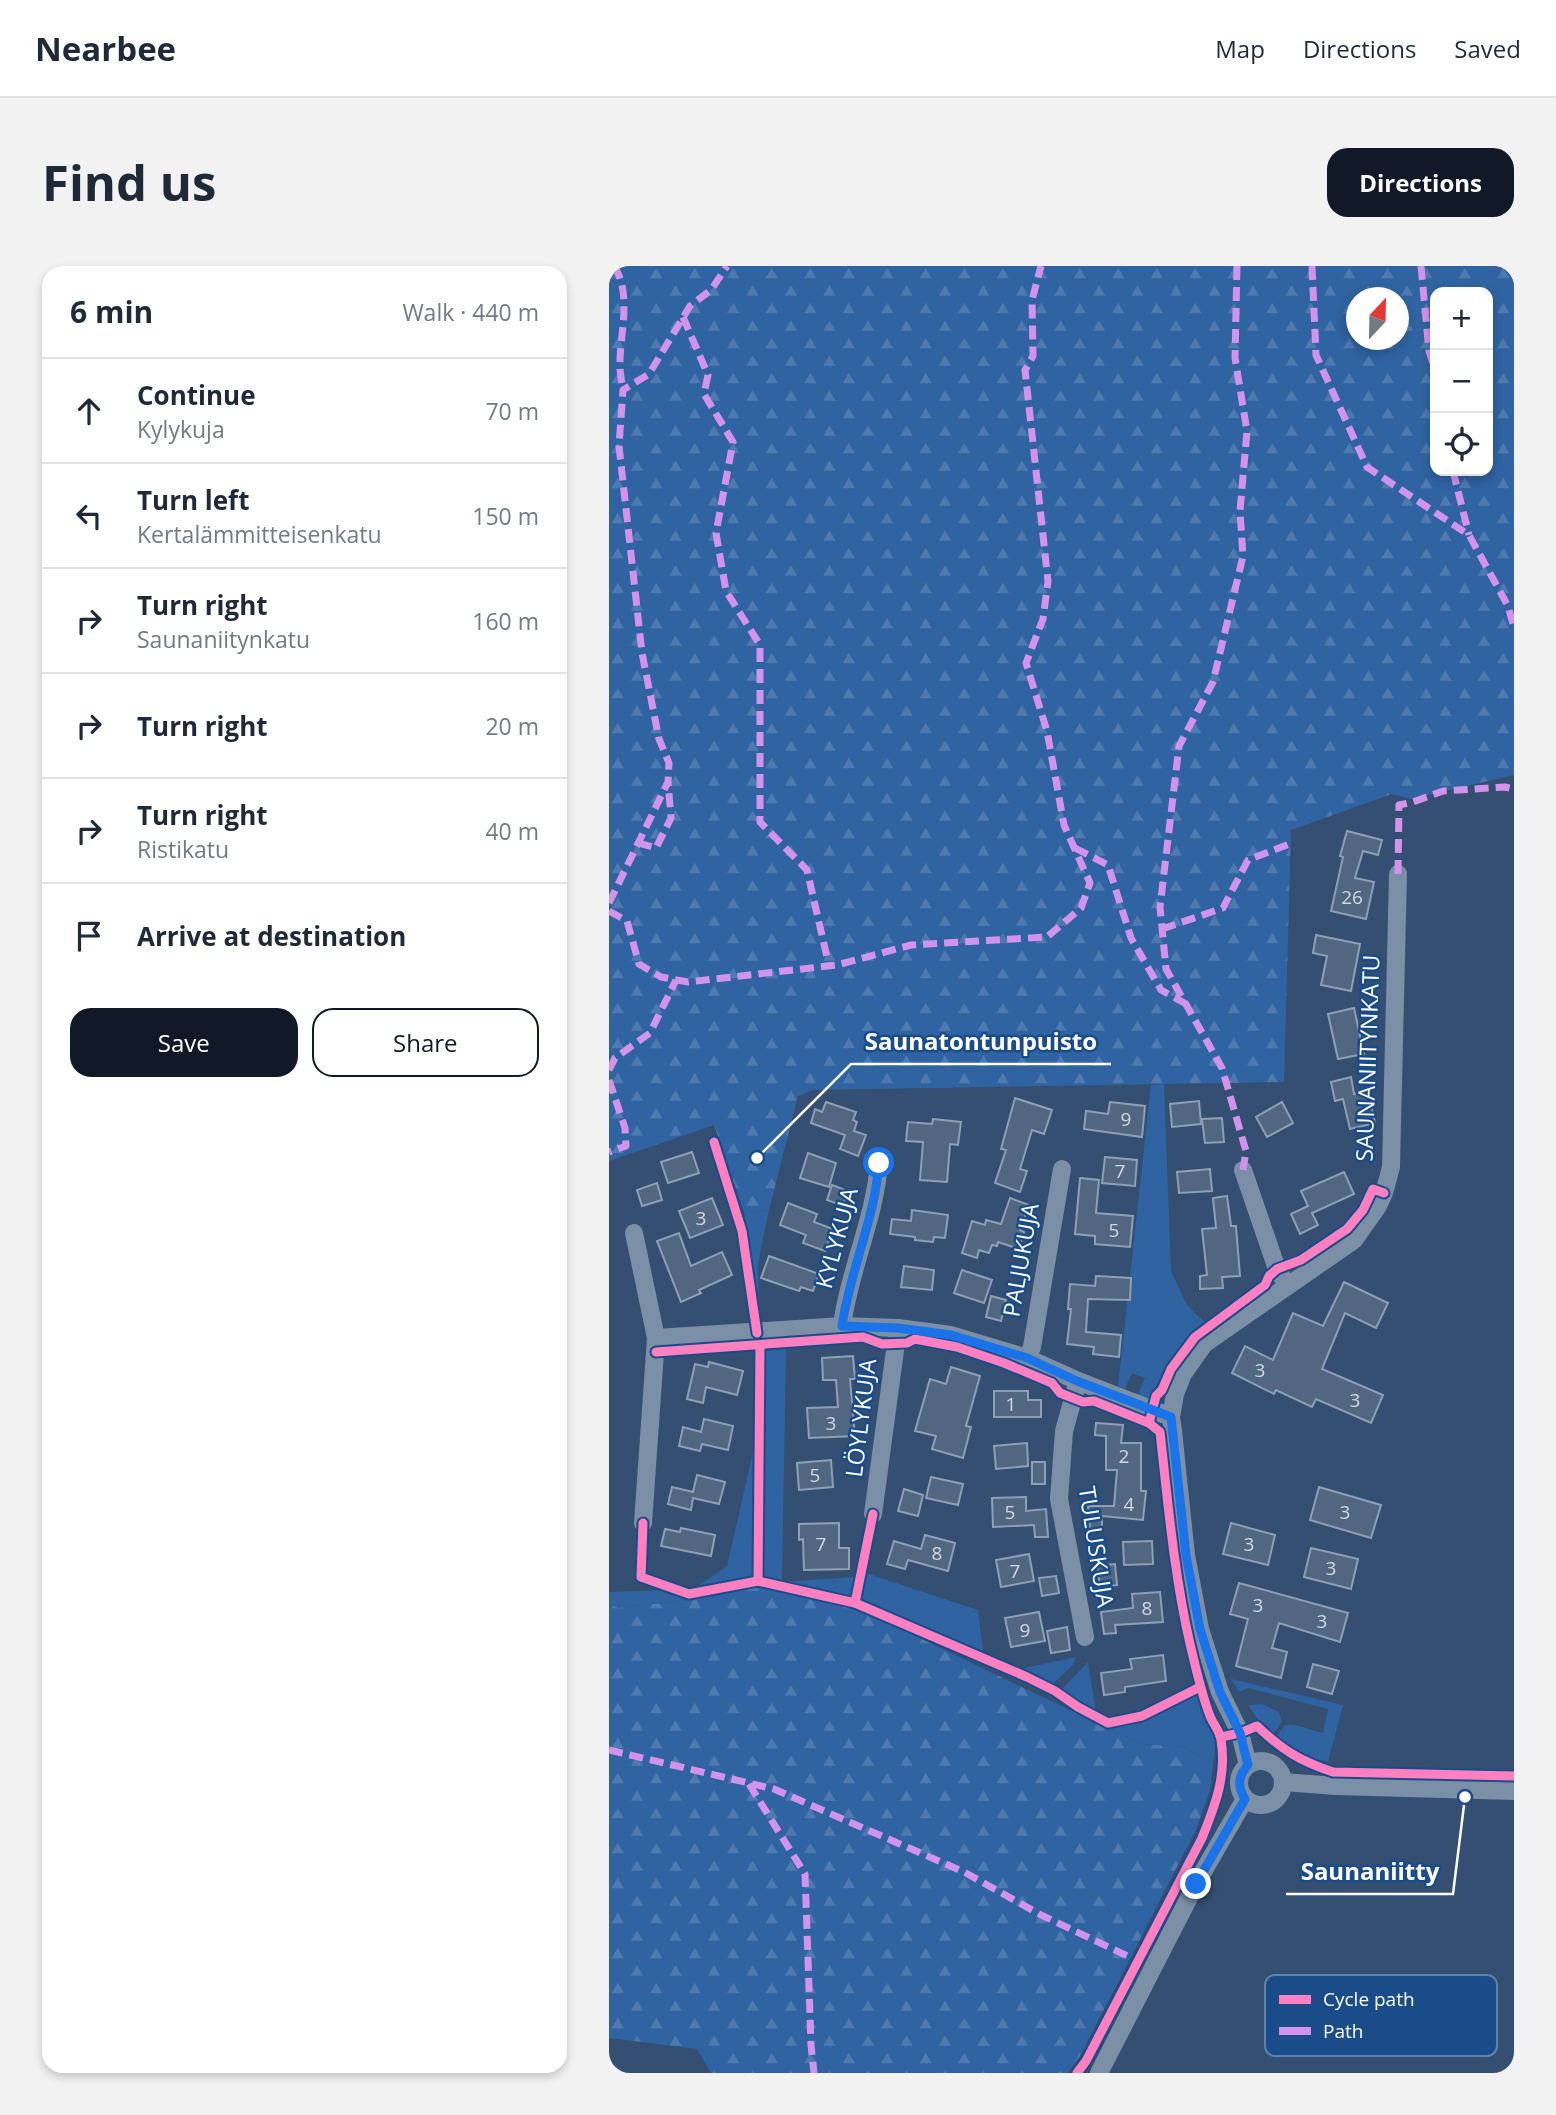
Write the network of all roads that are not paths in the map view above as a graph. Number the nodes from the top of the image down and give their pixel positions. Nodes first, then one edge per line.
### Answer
1 (1398, 874) dead end
2 (879, 1163) dead end
3 (1062, 1170) dead end
4 (1243, 1170) dead end
5 (634, 1233) dead end
6 (1288, 1286) junction
7 (842, 1326) junction
8 (898, 1328) junction
9 (656, 1338) junction
10 (1027, 1358) junction
11 (1077, 1381) junction
12 (1171, 1417) junction
13 (873, 1514) dead end
14 (643, 1523) dead end
15 (1085, 1637) dead end
16 (1248, 1765) junction
17 (1283, 1782) junction
18 (1514, 1791) edge
19 (1245, 1799) junction
20 (1099, 2073) edge

1 - 6 street, SAUNANIITYNKATU
2 - 7 street, KYLYKUJA
3 - 10 street, PALJUKUJA
4 - 6 street
5 - 9 street
6 - 12 street, SAUNANIITYNKATU
7 - 8 street
7 - 9 street
8 - 10 street
8 - 13 street, LÖYLYKUJA
9 - 14 street
10 - 11 street
11 - 12 street
11 - 15 street, TULUSKUJA
12 - 16 street, SAUNANIITYNKATU
16 - 17 street
16 - 19 street
17 - 18 street
17 - 19 street
19 - 20 street

